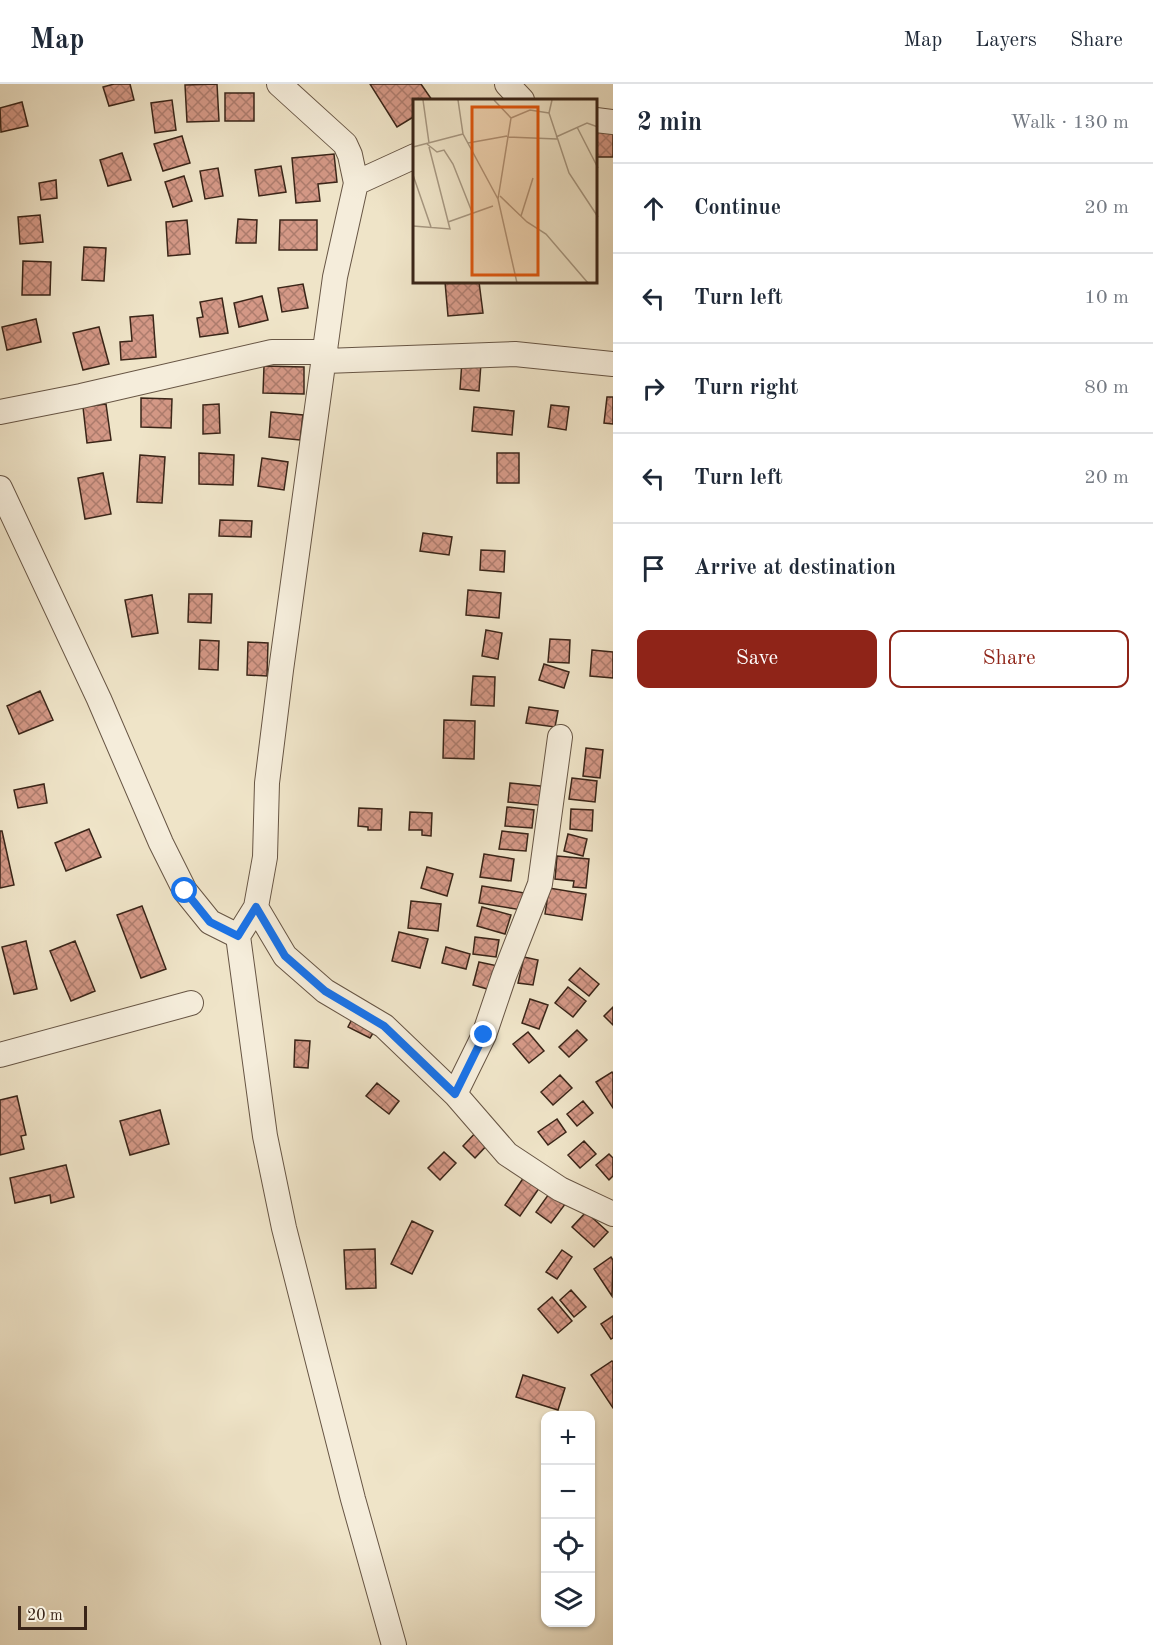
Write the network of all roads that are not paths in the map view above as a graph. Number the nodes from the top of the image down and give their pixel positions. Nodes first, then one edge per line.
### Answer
1 (279, 84) edge
2 (507, 84) edge
3 (521, 99) edge
4 (598, 120) edge
5 (613, 122) edge
6 (413, 157) edge
7 (356, 183) junction
8 (325, 357) junction
9 (613, 364) edge
10 (0, 412) edge
11 (0, 488) edge
12 (560, 737) dead end
13 (256, 907) junction
14 (238, 936) junction
15 (191, 1003) dead end
16 (0, 1055) edge
17 (455, 1094) junction
18 (613, 1214) edge
19 (394, 1645) edge

1 - 7 street
2 - 3 street
4 - 5 street
6 - 7 street
7 - 8 street
8 - 9 street
8 - 10 street
8 - 13 street
11 - 14 street
12 - 17 street
13 - 14 street
13 - 17 street
14 - 19 street
15 - 16 street
17 - 18 street

